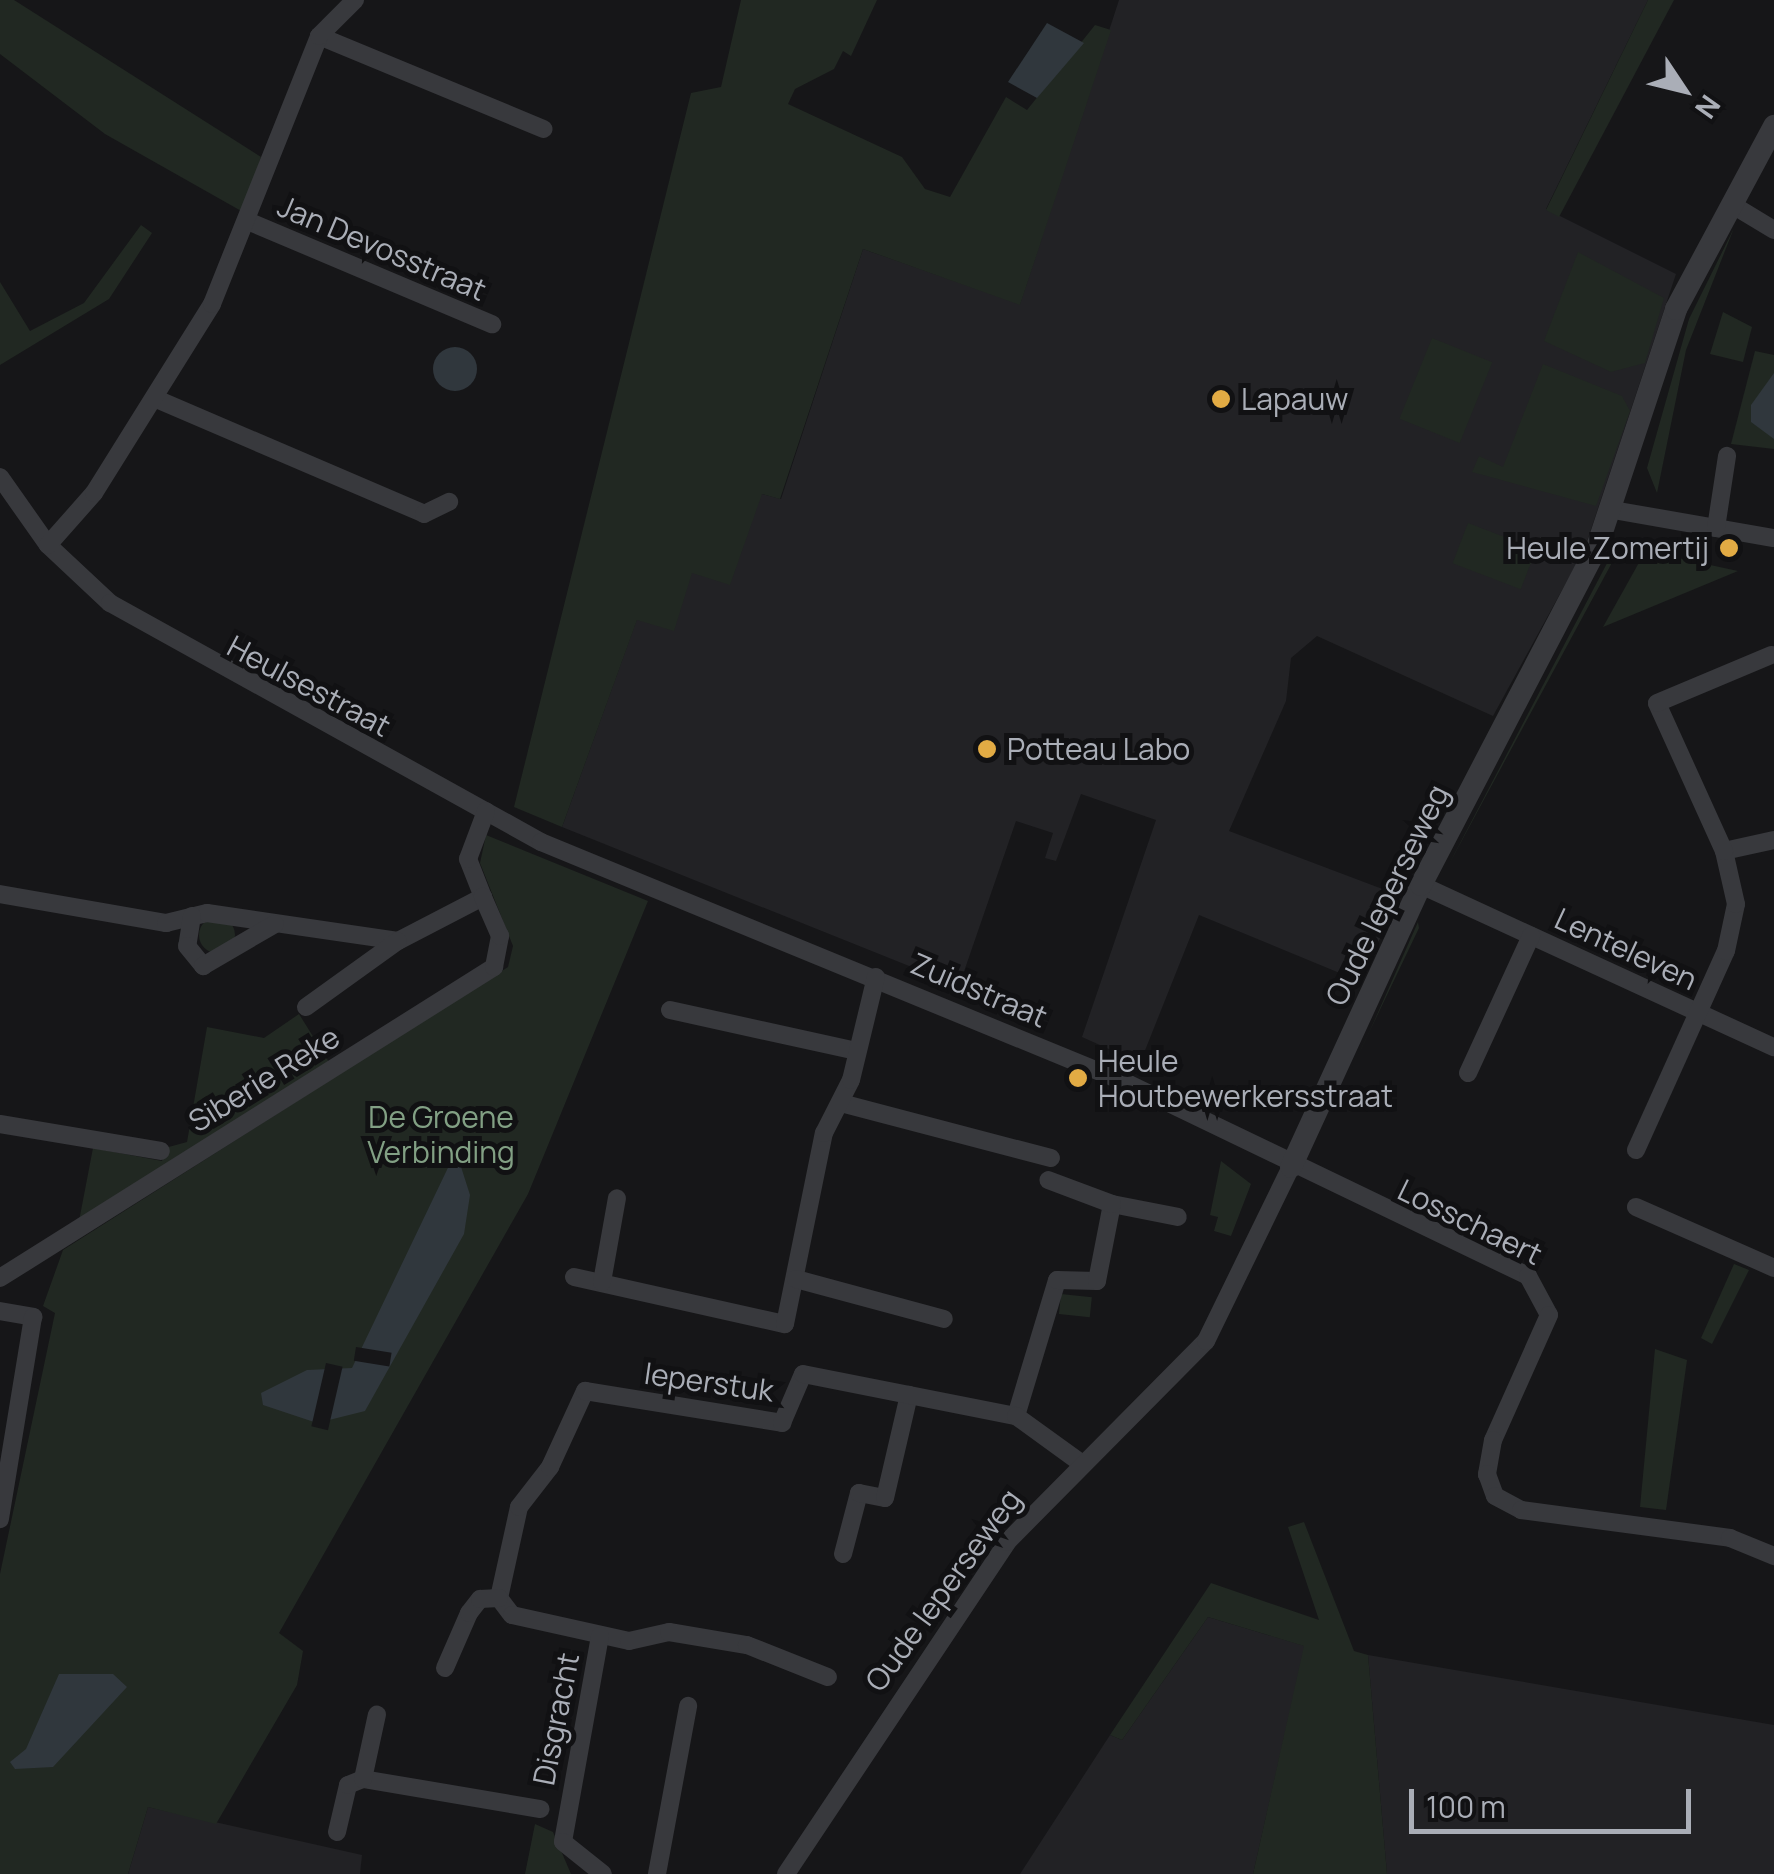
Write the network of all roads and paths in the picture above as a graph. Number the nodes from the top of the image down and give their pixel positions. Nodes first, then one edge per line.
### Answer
1 (354, 0) edge
2 (319, 36) junction
3 (1774, 126) edge
4 (543, 130) dead end
5 (1731, 204) junction
6 (250, 222) junction
7 (1774, 230) edge
8 (492, 324) dead end
9 (154, 398) junction
10 (1727, 456) dead end
11 (0, 477) edge
12 (449, 502) dead end
13 (1613, 510) junction
14 (1716, 528) junction
15 (1774, 538) edge
16 (48, 544) junction
17 (1772, 656) dead end
18 (486, 812) junction
19 (1774, 840) edge
20 (1724, 851) junction
21 (638, 881) joint
22 (1421, 885) junction
23 (0, 894) edge
24 (483, 897) junction
25 (192, 916) junction
26 (276, 924) junction
27 (1531, 936) junction
28 (398, 941) junction
29 (876, 976) junction
30 (306, 1007) dead end
31 (670, 1010) dead end
32 (1698, 1012) junction
33 (1774, 1047) edge
34 (856, 1051) junction
35 (1468, 1072) dead end
36 (841, 1102) junction
37 (0, 1124) edge
38 (1636, 1150) dead end
39 (162, 1151) dead end
40 (1051, 1158) dead end
41 (1291, 1167) junction
42 (1048, 1180) dead end
43 (617, 1198) dead end
44 (1112, 1204) junction
45 (1636, 1207) dead end
46 (1178, 1217) dead end
47 (1772, 1263) edge
48 (574, 1277) dead end
49 (0, 1278) edge
50 (796, 1279) junction
51 (602, 1282) junction
52 (0, 1310) edge
53 (944, 1319) dead end
54 (909, 1394) junction
55 (1016, 1416) junction
56 (1082, 1462) junction
57 (0, 1519) edge
58 (843, 1554) dead end
59 (1774, 1556) edge
60 (499, 1598) junction
61 (600, 1636) junction
62 (445, 1668) dead end
63 (828, 1677) dead end
64 (688, 1706) dead end
65 (378, 1714) dead end
66 (363, 1779) junction
67 (552, 1812) junction
68 (337, 1832) dead end
69 (581, 1869) edge
70 (604, 1874) edge
71 (657, 1874) edge
72 (786, 1874) edge

1 - 2 street
2 - 4 street
2 - 6 street
3 - 5 street, Oude Ieperseweg
5 - 7 street
5 - 13 street, Oude Ieperseweg
6 - 8 street, Jan Devosstraat
6 - 9 street
9 - 12 street
9 - 16 street
10 - 14 street
11 - 16 street, Heulsestraat
13 - 14 street
13 - 22 street, Oude Ieperseweg
14 - 15 street
16 - 18 street, Heulsestraat
17 - 20 street, Lenteleven
18 - 21 street, Heulsestraat
18 - 24 street, Siberie Reke
19 - 20 street
20 - 32 street, Lenteleven
21 - 29 street, Zuidstraat
22 - 27 street, Lenteleven
22 - 41 street, Oude Ieperseweg
23 - 25 street
24 - 28 street
24 - 49 street, Siberie Reke
25 - 26 street
25 - 26 street
26 - 28 street
27 - 32 street, Lenteleven
27 - 35 street, Lenteleven
28 - 30 street
29 - 34 street
29 - 41 street, Zuidstraat
31 - 34 street
32 - 33 street, Lenteleven
32 - 38 street, Lenteleven
34 - 36 street
36 - 40 street
36 - 50 street
37 - 39 street
41 - 56 street, Oude Ieperseweg
41 - 59 street, Losschaert
42 - 44 street
43 - 51 street
44 - 46 street
44 - 55 street
45 - 47 street
48 - 51 street
50 - 51 street
50 - 53 street
52 - 57 street
54 - 55 street, Ieperstuk
54 - 58 street
54 - 60 street, Ieperstuk
55 - 56 street, Ieperstuk
56 - 72 street, Oude Ieperseweg
60 - 61 street, Disgracht
60 - 62 street
61 - 63 street, Disgracht
61 - 67 street, Disgracht
64 - 71 street
65 - 66 street
66 - 67 street, Disgracht
66 - 68 street
67 - 69 street, Disgracht
69 - 70 street, Disgracht

